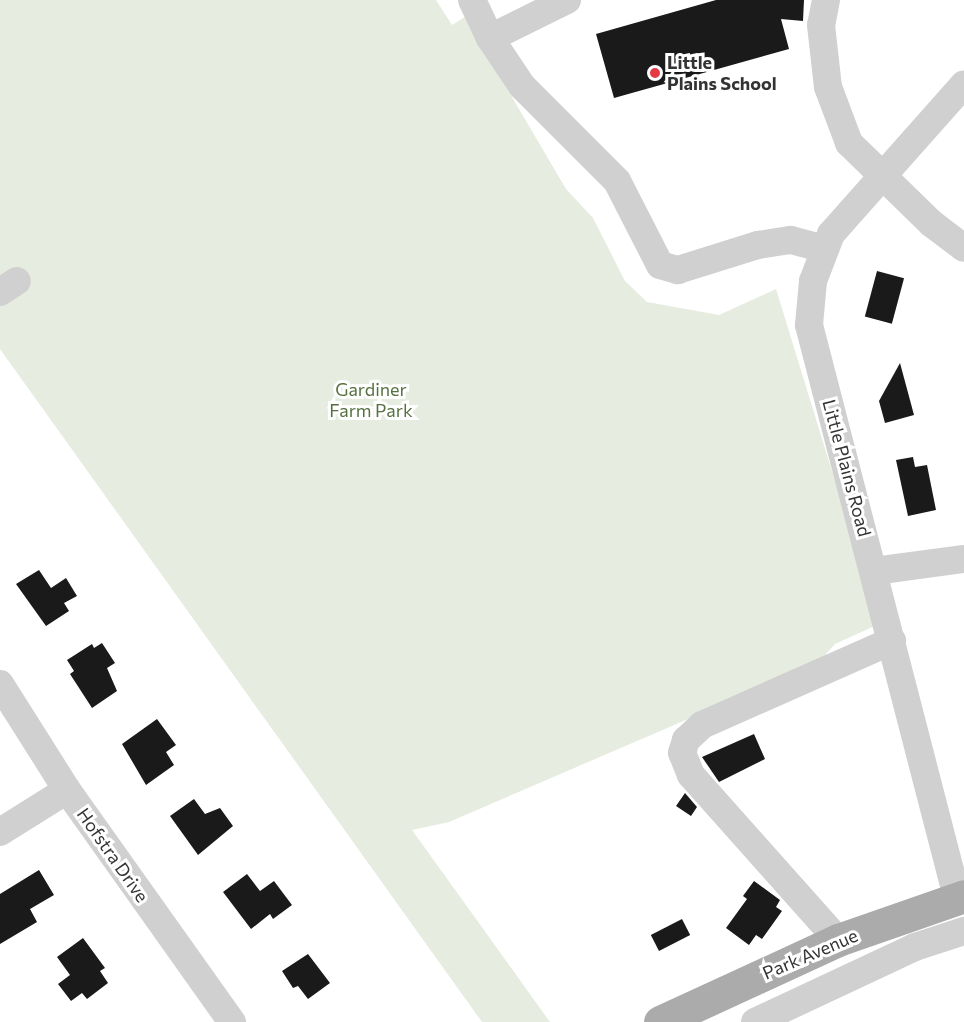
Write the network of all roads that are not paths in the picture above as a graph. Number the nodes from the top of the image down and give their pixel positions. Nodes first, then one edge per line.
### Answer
1 (472, 0) edge
2 (567, 0) edge
3 (826, 0) edge
4 (490, 38) junction
5 (964, 84) edge
6 (881, 177) junction
7 (964, 248) edge
8 (825, 249) junction
9 (964, 559) edge
10 (874, 571) junction
11 (892, 641) junction
12 (0, 684) edge
13 (67, 790) junction
14 (0, 832) edge
15 (961, 897) edge
16 (964, 931) edge
17 (838, 940) junction
18 (232, 1022) edge
19 (660, 1022) edge
20 (755, 1022) edge

1 - 4 street
2 - 4 street
3 - 6 street
4 - 8 street
5 - 6 street, Little Plains Road
6 - 7 street
6 - 8 street, Little Plains Road
8 - 10 street, Little Plains Road
9 - 10 street
10 - 11 street, Little Plains Road
11 - 15 street, Little Plains Road
11 - 17 street
12 - 13 street, Hofstra Drive
13 - 14 street
13 - 18 street, Hofstra Drive
15 - 17 main road, Park Avenue
16 - 20 street
17 - 19 main road, Park Avenue

